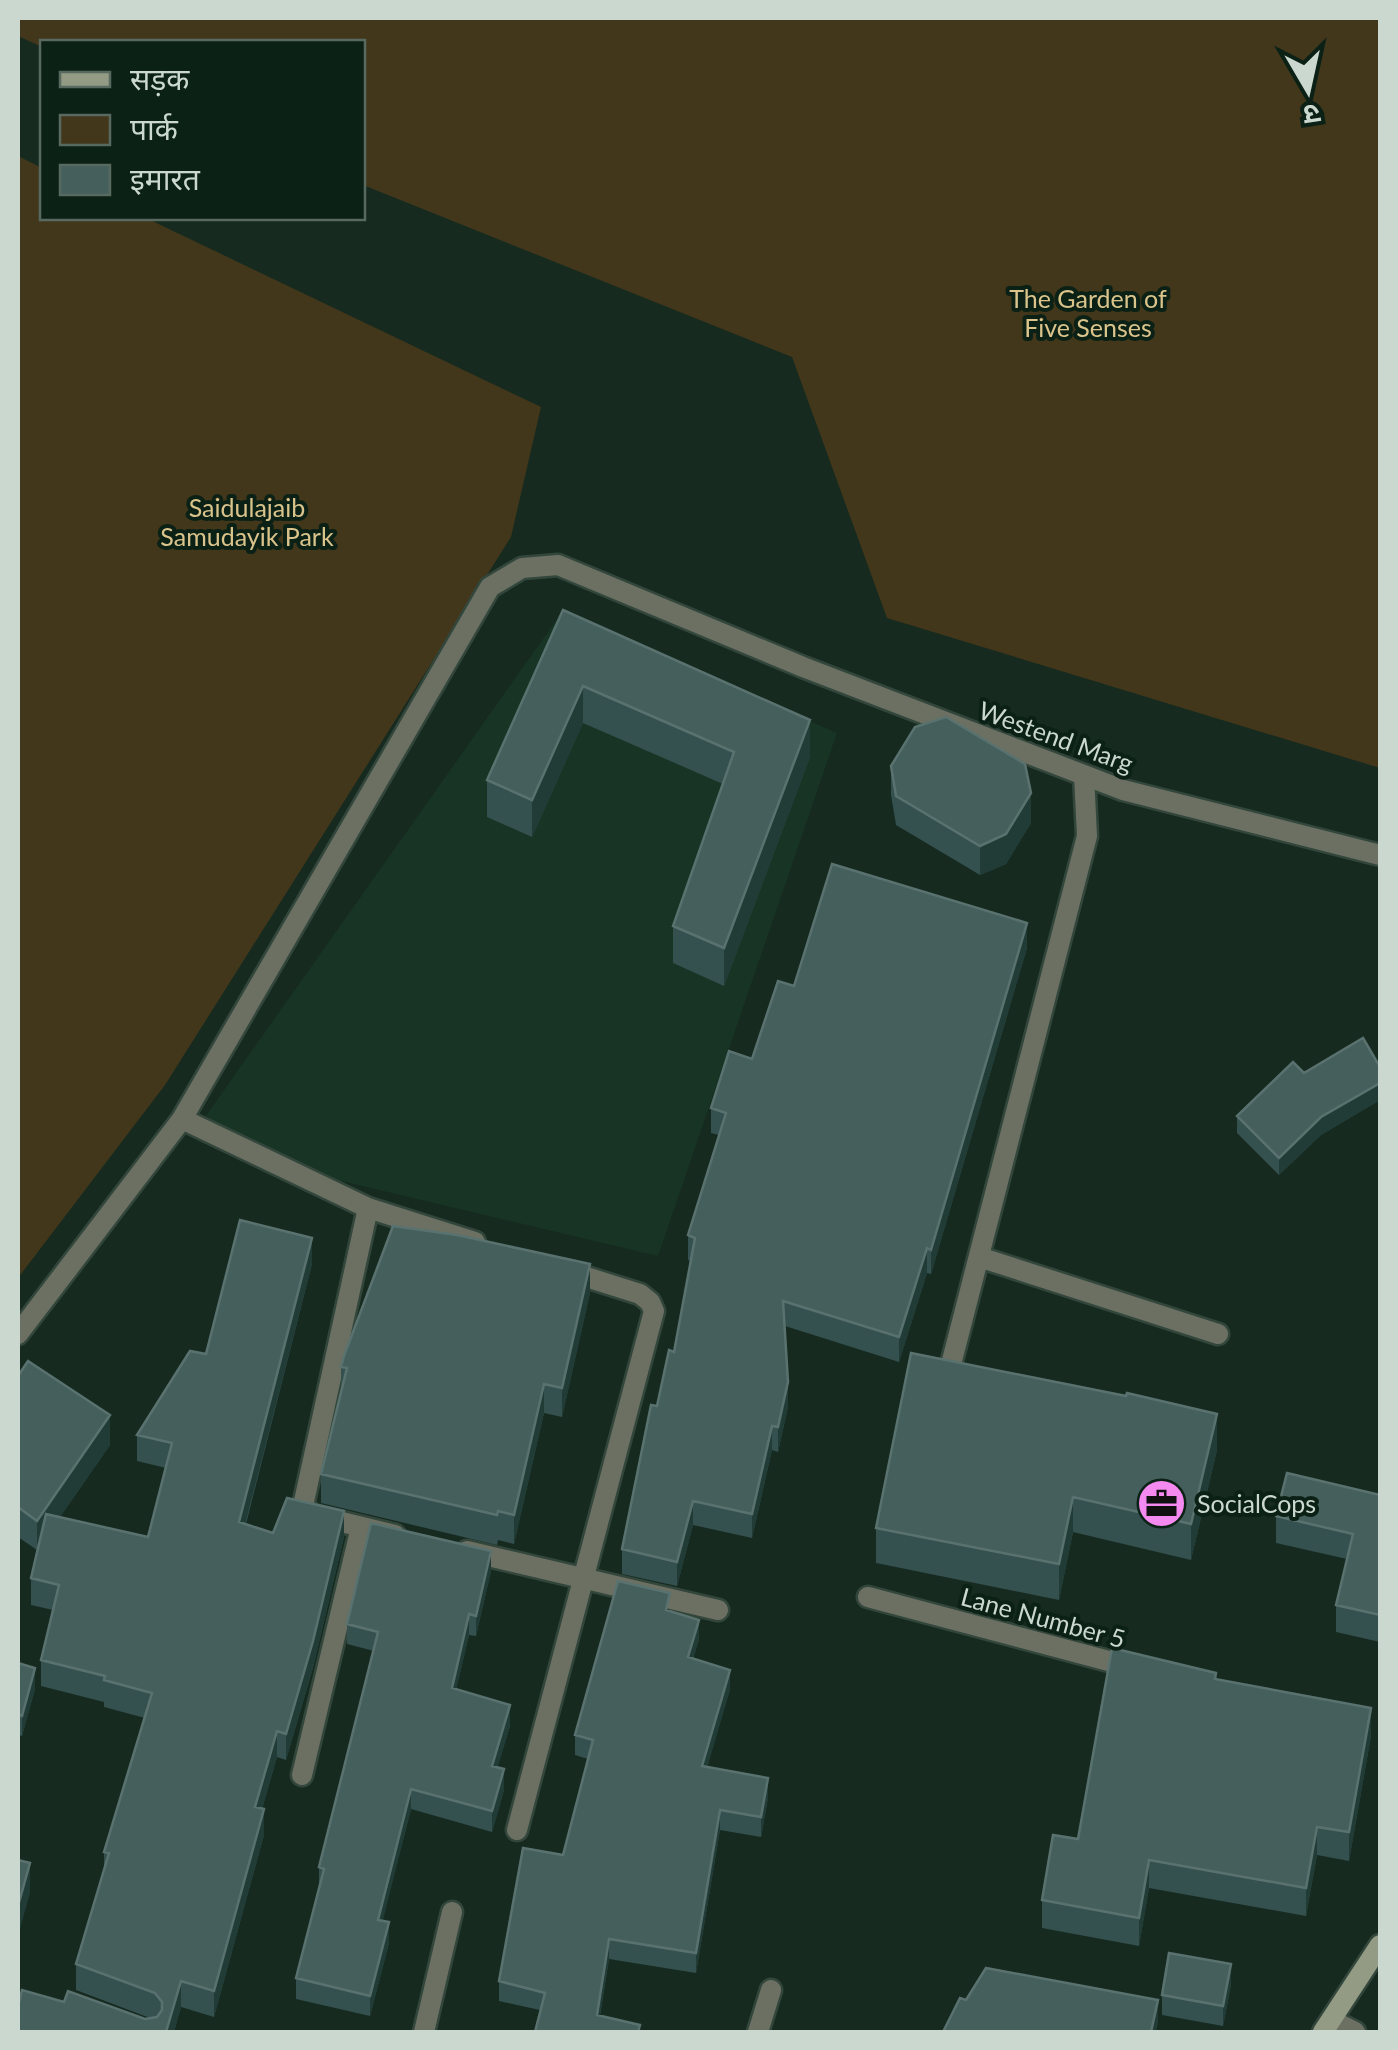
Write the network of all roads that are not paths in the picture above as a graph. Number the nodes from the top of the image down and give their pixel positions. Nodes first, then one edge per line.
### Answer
1 (1084, 775) junction
2 (1380, 855) edge
3 (182, 1119) junction
4 (368, 1208) junction
5 (495, 1248) edge
6 (979, 1257) junction
7 (550, 1265) edge
8 (18, 1334) edge
9 (1218, 1334) dead end
10 (947, 1380) edge
11 (360, 1527) junction
12 (416, 1540) edge
13 (454, 1548) edge
14 (584, 1578) junction
15 (868, 1597) dead end
16 (718, 1610) dead end
17 (1154, 1673) edge
18 (302, 1775) dead end
19 (518, 1830) dead end
20 (452, 1912) dead end
21 (1380, 1945) edge
22 (772, 1990) dead end
23 (1327, 2026) edge
24 (424, 2032) edge
25 (758, 2032) edge
26 (1355, 2032) edge

1 - 2 street, Westend Marg
1 - 3 street, Westend Marg
1 - 6 street
3 - 4 street
3 - 8 street
4 - 5 street
4 - 11 street
6 - 9 street
6 - 10 street
7 - 14 street
11 - 12 street
11 - 18 street
13 - 14 street
14 - 16 street
14 - 19 street
15 - 17 street, Lane Number 5
20 - 24 street
21 - 23 street
22 - 25 street
23 - 26 street

